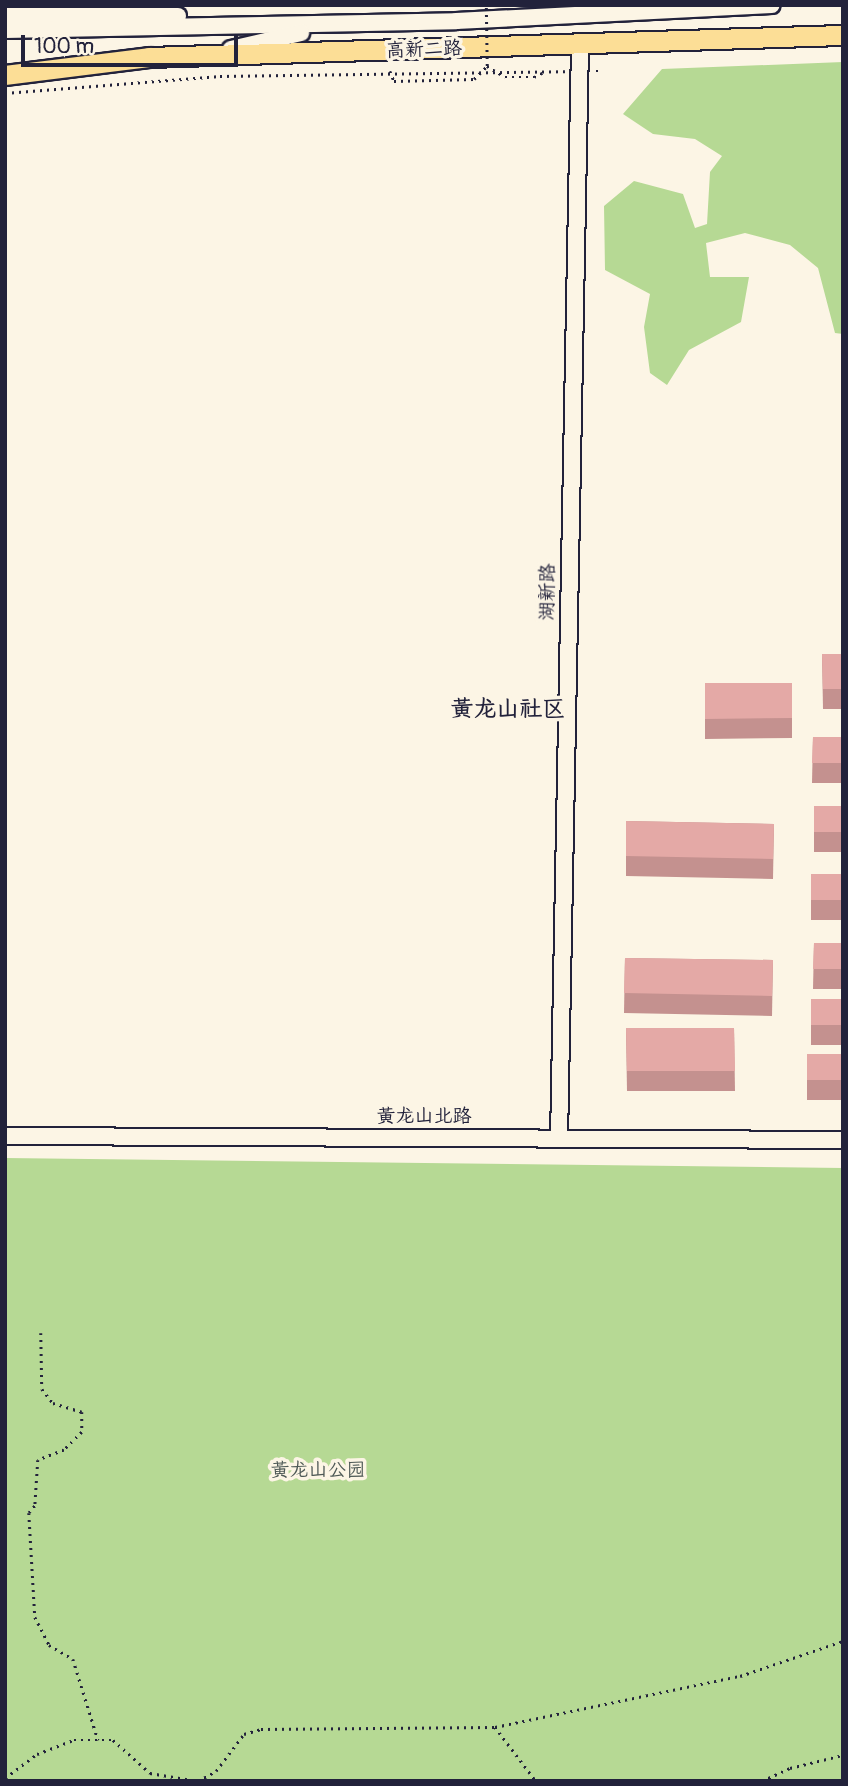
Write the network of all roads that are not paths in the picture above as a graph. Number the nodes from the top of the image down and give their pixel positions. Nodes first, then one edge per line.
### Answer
1 (55, 5) edge
2 (558, 5) edge
3 (772, 5) edge
4 (135, 15) junction
5 (5, 16) edge
6 (456, 21) junction
7 (5, 30) edge
8 (843, 34) edge
9 (580, 46) junction
10 (211, 54) junction
11 (5, 75) edge
12 (5, 1136) edge
13 (559, 1139) junction
14 (843, 1140) edge

1 - 4 street
2 - 4 street
3 - 6 street
4 - 5 street
6 - 7 street
6 - 10 street
8 - 9 main road, 高新二路
9 - 10 main road, 高新二路
9 - 13 street, 湖新路
10 - 11 main road, 高新二路
12 - 13 street, 黄龙山北路
13 - 14 street, 黄龙山北路

